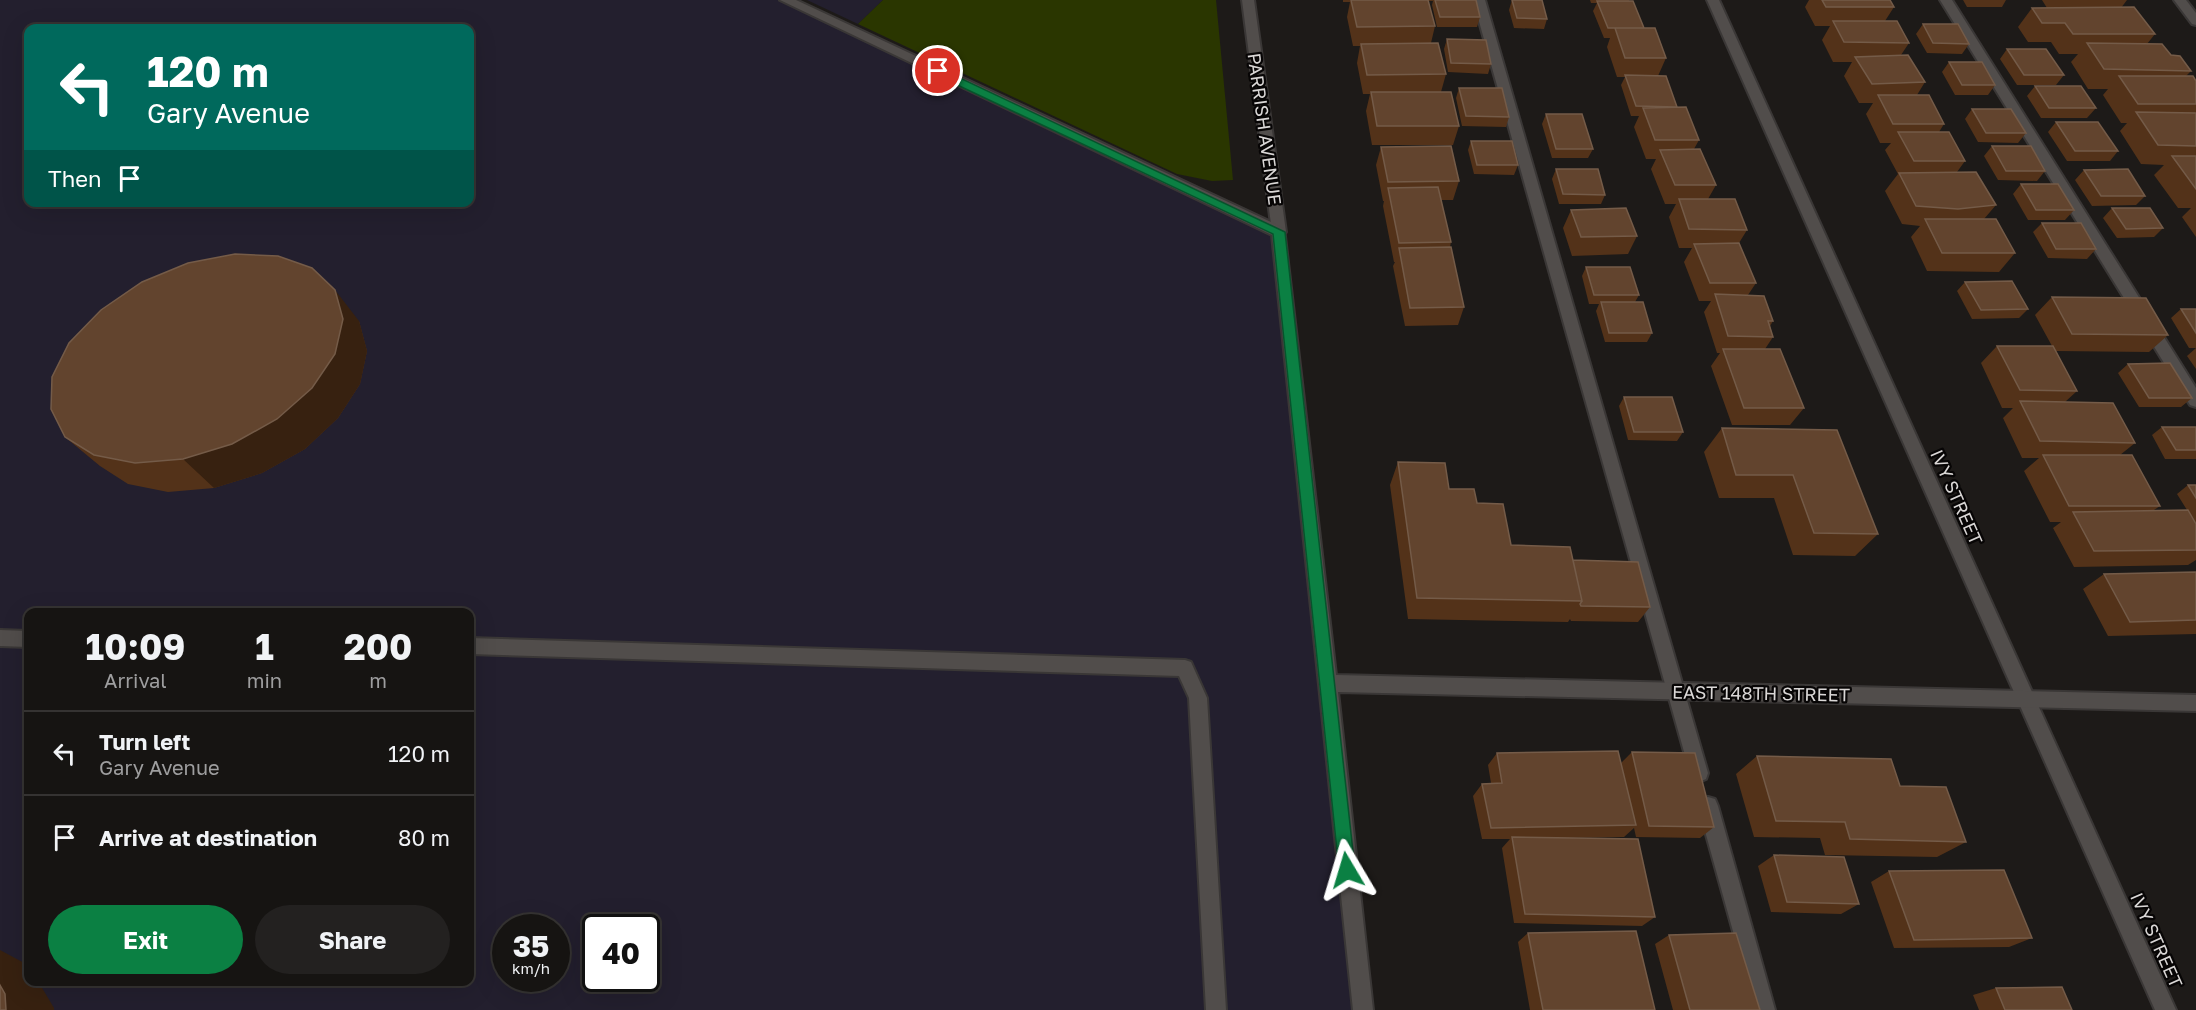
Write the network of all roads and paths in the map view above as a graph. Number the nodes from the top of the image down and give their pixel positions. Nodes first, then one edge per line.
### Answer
1 (786, 0) edge
2 (1248, 0) edge
3 (1479, 0) edge
4 (1713, 0) edge
5 (1946, 0) edge
6 (2180, 0) edge
7 (2196, 21) edge
8 (1279, 232) junction
9 (2196, 401) edge
10 (0, 638) edge
11 (24, 639) edge
12 (474, 646) edge
13 (1326, 683) junction
14 (1676, 691) junction
15 (2026, 699) junction
16 (2196, 703) edge
17 (1216, 1010) edge
18 (1363, 1010) edge
19 (1765, 1010) edge
20 (2166, 1010) edge

1 - 8 street
2 - 8 street, PARRISH AVENUE
3 - 14 street
4 - 15 street, IVY STREET
5 - 9 street
6 - 7 street
8 - 13 street, PARRISH AVENUE
10 - 11 street
12 - 17 street
13 - 14 street, EAST 148TH STREET
13 - 18 street, PARRISH AVENUE
14 - 15 street, EAST 148TH STREET
14 - 19 street
15 - 16 street, EAST 148TH STREET
15 - 20 street, IVY STREET

